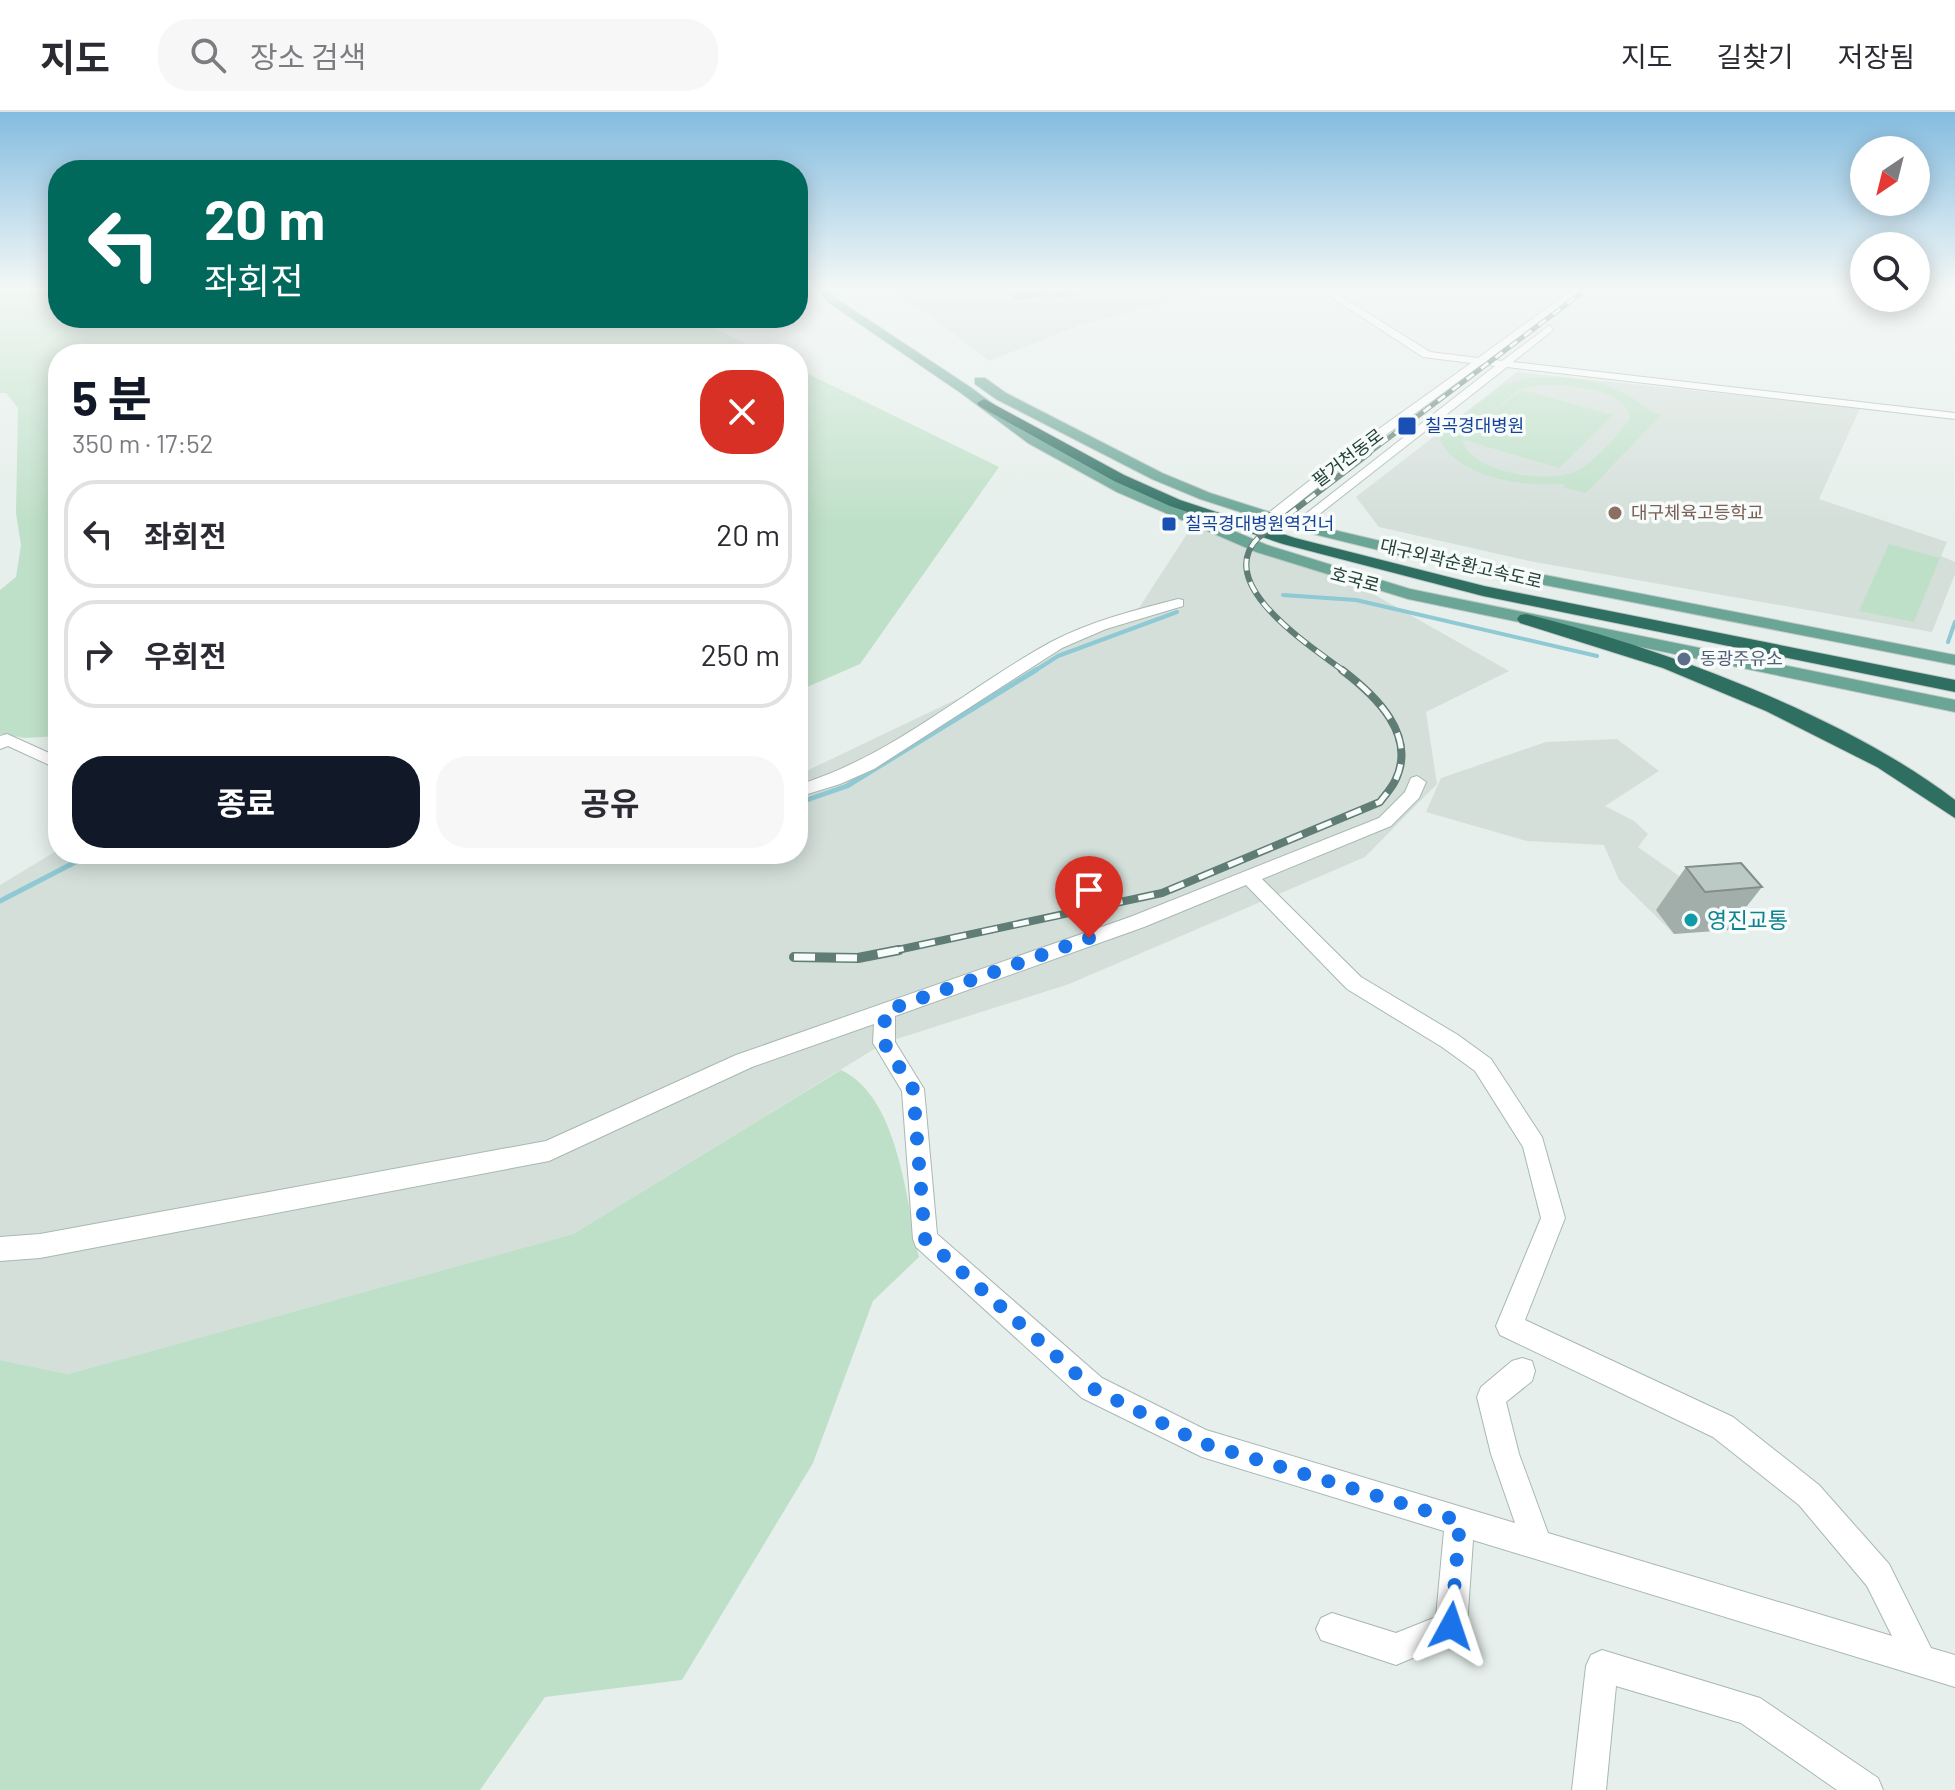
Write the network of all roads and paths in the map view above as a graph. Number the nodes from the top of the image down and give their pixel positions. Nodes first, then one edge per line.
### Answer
1 (939, 366) edge
2 (1476, 366) edge
3 (1502, 366) edge
4 (1516, 366) edge
5 (967, 372) dead end
6 (992, 399) junction
7 (1955, 416) edge
8 (1272, 517) junction
9 (1299, 526) junction
10 (1178, 603) dead end
11 (1526, 619) junction
12 (1955, 660) edge
13 (1955, 674) edge
14 (1955, 686) edge
15 (1955, 706) edge
16 (0, 744) edge
17 (48, 759) edge
18 (1417, 782) dead end
19 (808, 787) edge
20 (1955, 811) edge
21 (1249, 877) junction
22 (885, 1011) junction
23 (0, 1249) edge
24 (1522, 1371) dead end
25 (1460, 1521) junction
26 (1537, 1544) junction
27 (1332, 1629) dead end
28 (1921, 1661) junction
29 (1955, 1671) edge
30 (1589, 1790) edge
31 (1866, 1790) edge

1 - 6 main road, 호국로
2 - 8 street, 팔거천동로
3 - 9 street, 팔거천동로
4 - 7 street
5 - 6 main road, 호국로
6 - 8 main road, 호국로
6 - 11 main road, 호국로
6 - 13 highway, 대구외곽순환고속도로
6 - 14 highway, 대구외곽순환고속도로
8 - 9 main road, 호국로
9 - 12 main road, 호국로
10 - 19 street
11 - 15 main road, 호국로
11 - 20 highway
16 - 17 street
18 - 21 street
21 - 22 street
21 - 28 street
22 - 23 street
22 - 25 street
24 - 26 street
25 - 26 street
25 - 27 street
26 - 28 street
28 - 29 street
30 - 31 street

